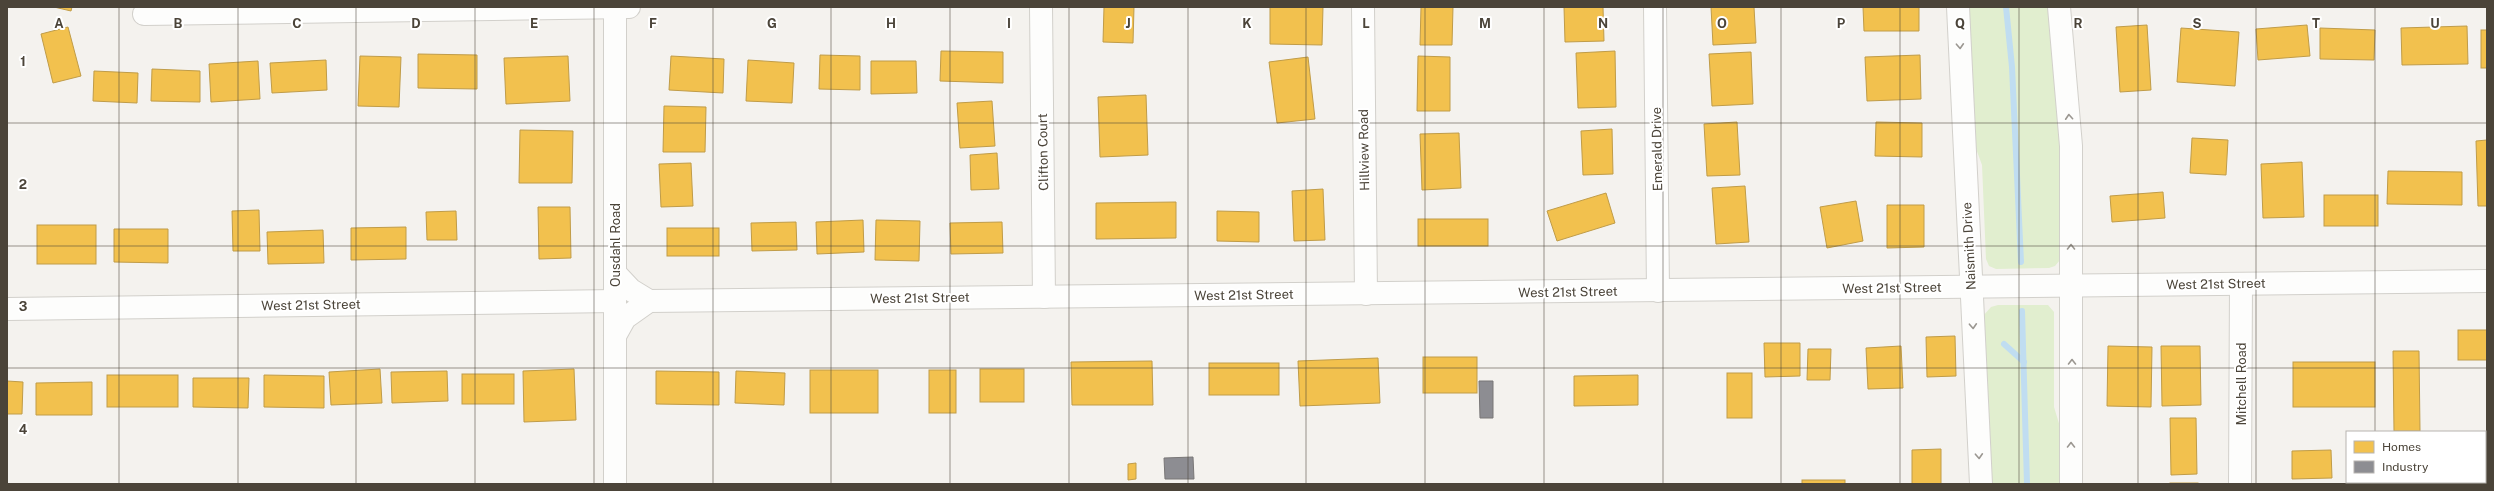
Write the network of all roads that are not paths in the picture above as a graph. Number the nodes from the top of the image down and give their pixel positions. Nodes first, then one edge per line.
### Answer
1 (616, 7) edge
2 (629, 7) edge
3 (1041, 7) edge
4 (1362, 7) edge
5 (1655, 7) edge
6 (1958, 7) edge
7 (2059, 7) edge
8 (144, 14) dead end
9 (615, 274) junction
10 (2487, 281) edge
11 (2241, 284) junction
12 (2072, 286) junction
13 (1971, 287) junction
14 (1658, 291) junction
15 (1366, 294) junction
16 (1044, 297) junction
17 (615, 301) junction
18 (649, 301) junction
19 (7, 309) edge
20 (615, 336) junction
21 (615, 484) edge
22 (1981, 484) edge
23 (2071, 484) edge
24 (2240, 484) edge

1 - 2 street
1 - 8 street
1 - 9 street, Ousdahl Road
3 - 16 street, Clifton Court
4 - 15 street, Hillview Road
5 - 14 street, Emerald Drive
6 -> 13 street, Naismith Drive
12 -> 7 street
9 - 17 street, Ousdahl Road
9 - 18 street
10 - 11 street, West 21st Street
11 - 12 street, West 21st Street
11 - 24 street, Mitchell Road
12 - 13 street, West 21st Street
23 -> 12 street
13 - 14 street, West 21st Street
13 -> 22 street, Naismith Drive
14 - 15 street, West 21st Street
15 - 16 street, West 21st Street
16 - 18 street, West 21st Street
17 - 19 street, West 21st Street
17 - 20 street, Ousdahl Road
18 - 20 street
20 - 21 street, Ousdahl Road

